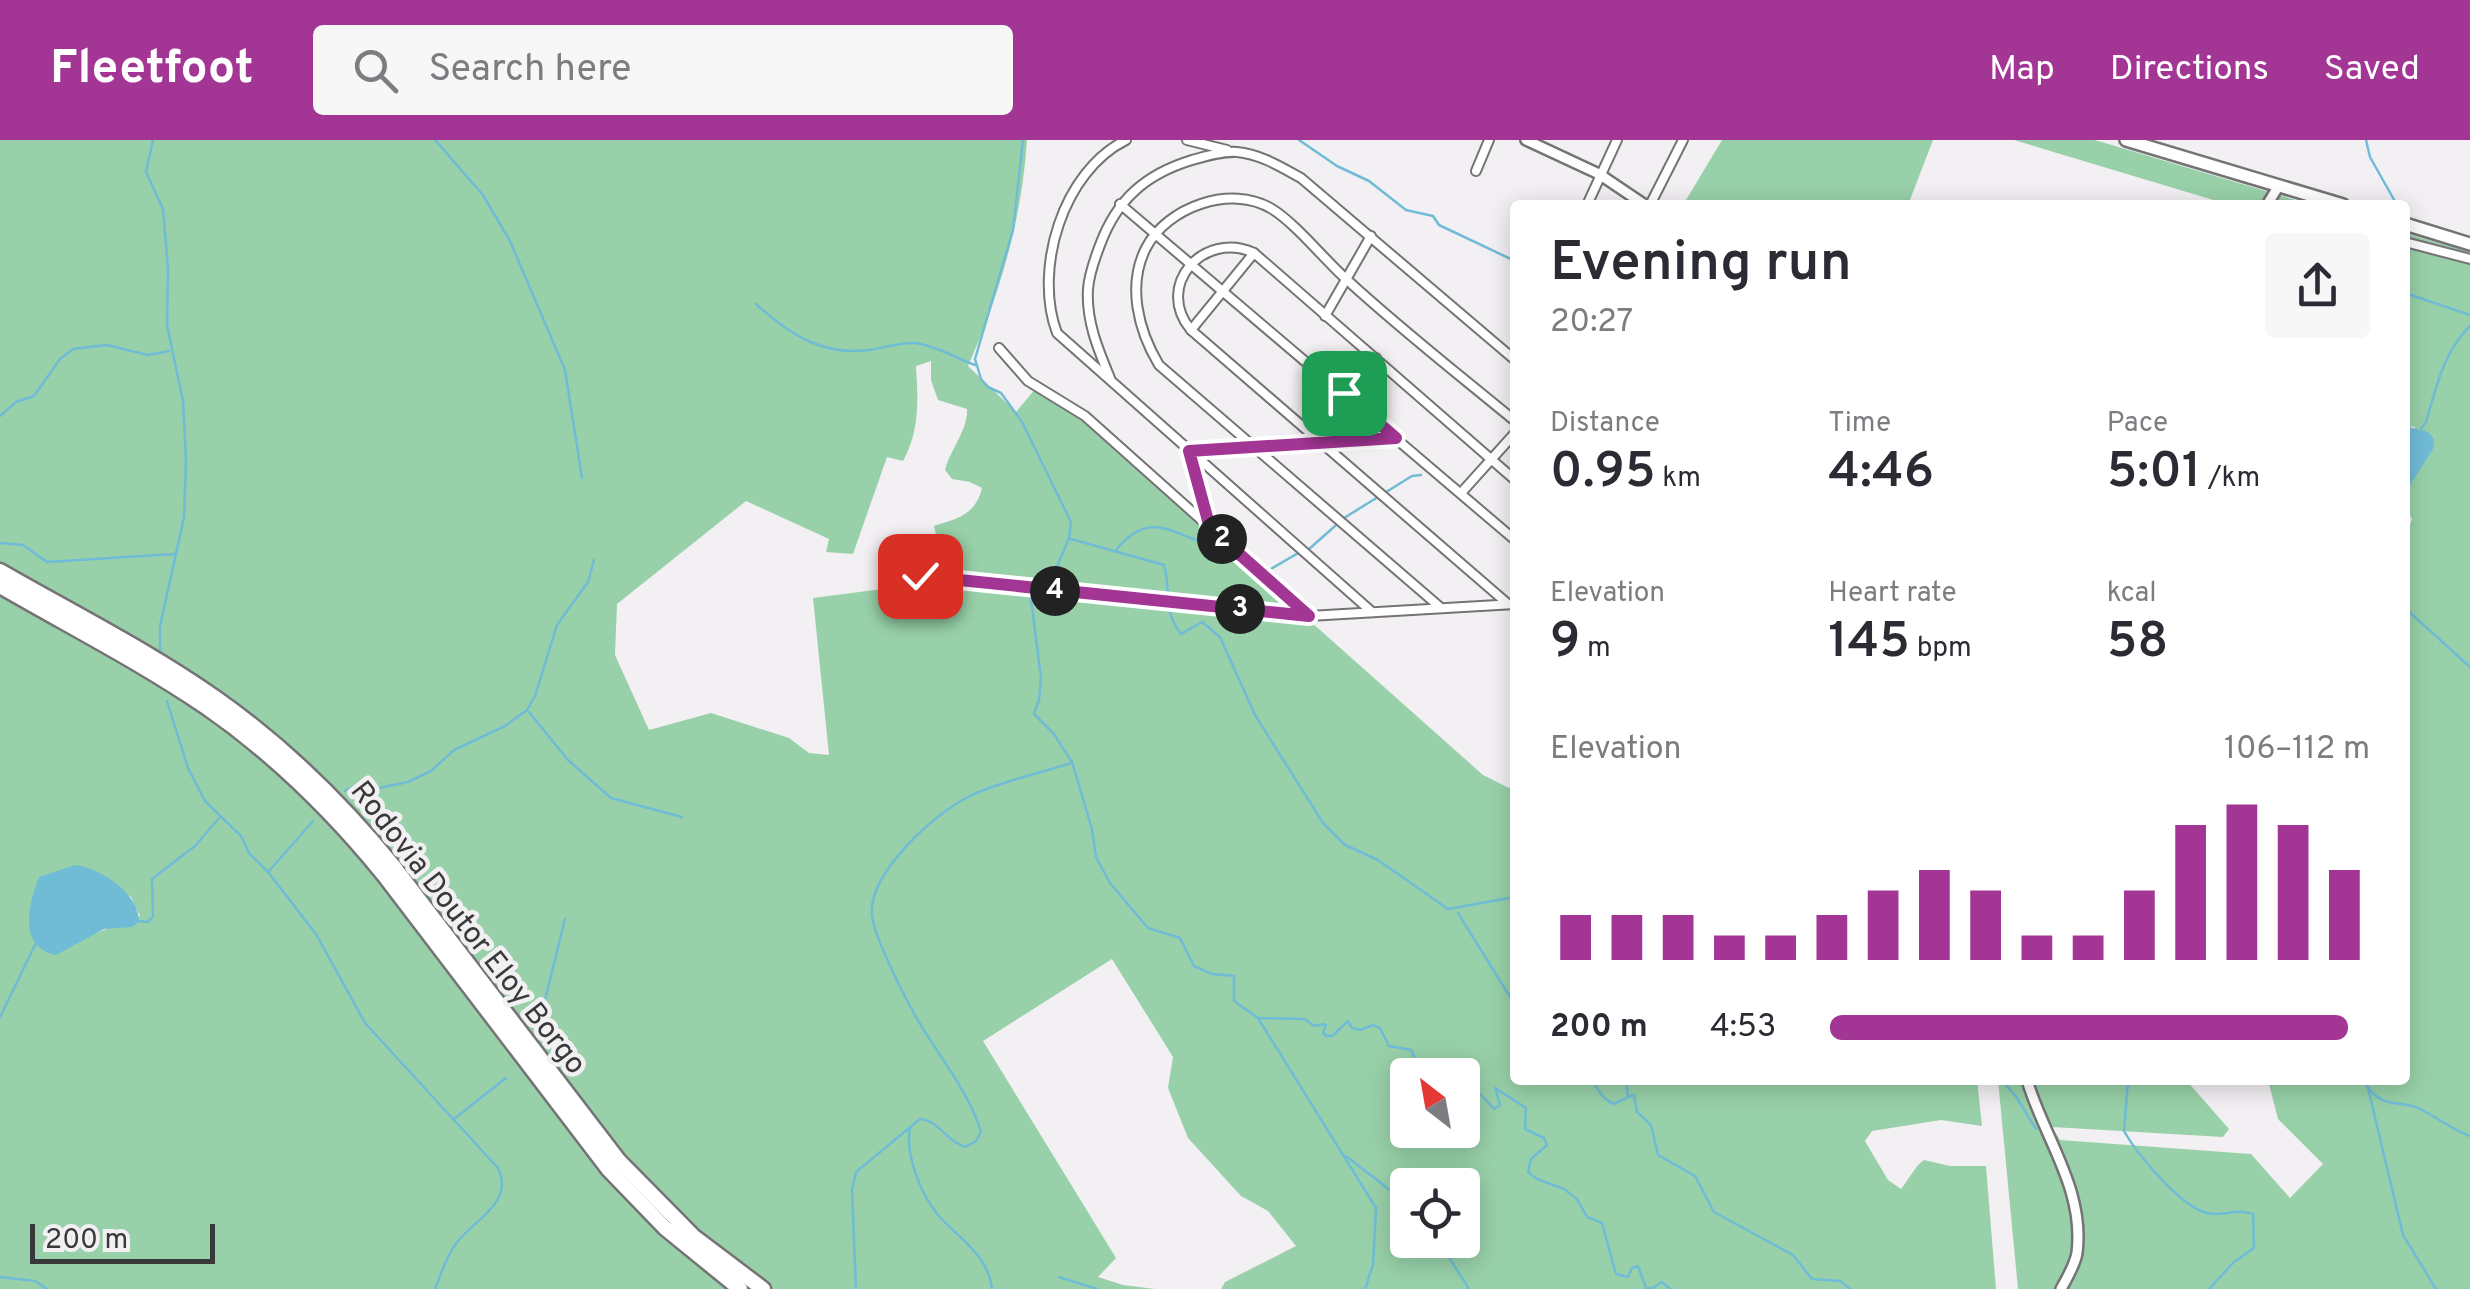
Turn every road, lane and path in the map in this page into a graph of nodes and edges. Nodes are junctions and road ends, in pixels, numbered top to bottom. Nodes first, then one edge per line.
1 (1126, 140) edge
2 (1186, 140) edge
3 (1490, 140) edge
4 (1526, 140) edge
5 (1617, 140) edge
6 (1682, 140) edge
7 (2126, 140) edge
8 (1547, 145) edge
9 (1236, 152) junction
10 (1476, 172) dead end
11 (1599, 174) junction
12 (2278, 187) junction
13 (1589, 200) edge
14 (1640, 200) edge
15 (1651, 200) edge
16 (2272, 200) edge
17 (2325, 200) edge
18 (1120, 204) junction
19 (2410, 226) edge
20 (1155, 233) junction
21 (1371, 236) junction
22 (2410, 243) edge
23 (2470, 244) edge
24 (1254, 253) junction
25 (2470, 259) edge
26 (1190, 264) junction
27 (1346, 279) junction
28 (1223, 291) junction
29 (1324, 316) junction
30 (1190, 330) junction
31 (999, 348) dead end
32 (1510, 356) edge
33 (1376, 358) junction
34 (1110, 378) junction
35 (1344, 393) junction
36 (1510, 417) edge
37 (1396, 438) junction
38 (1510, 439) edge
39 (1320, 442) junction
40 (1251, 447) junction
41 (1189, 451) junction
42 (1492, 459) junction
43 (1510, 475) edge
44 (1461, 493) junction
45 (1210, 528) junction
46 (1510, 536) edge
47 (0, 571) edge
48 (920, 576) dead end
49 (0, 586) edge
50 (1510, 603) edge
51 (1510, 604) edge
52 (1441, 608) junction
53 (1372, 612) junction
54 (1309, 616) junction
55 (2029, 1085) edge
56 (740, 1289) edge
57 (763, 1289) edge
58 (2062, 1289) edge

1 - 34 street
2 - 9 street
3 - 10 street
4 - 8 street
5 - 11 street
6 - 15 street
7 - 12 main road
8 - 11 street
9 - 18 street
9 - 21 street
11 - 13 street
11 - 14 street
12 - 16 street
12 - 17 main road
18 - 20 street
18 - 34 street
19 - 23 main road
20 - 26 street
20 - 27 street
20 - 40 street
21 - 27 street
21 - 32 street
22 - 25 street
24 - 26 street
24 - 28 street
24 - 29 street
26 - 28 street
26 - 30 street
27 - 29 street
27 - 36 street
28 - 30 street
28 - 35 street
29 - 33 street
30 - 39 street
31 - 45 street
33 - 35 street
33 - 42 street
34 - 41 street
35 - 37 street
37 - 39 street
37 - 44 street
38 - 42 street
39 - 40 street
39 - 50 street
40 - 41 street
40 - 52 street
41 - 45 street
41 - 53 street
42 - 43 street
42 - 44 street
44 - 46 street
45 - 54 street
47 - 57 highway, Rodovia Doutor Eloy Borgo
48 - 54 street
49 - 56 highway, Rodovia Doutor Eloy Borgo
51 - 52 street
52 - 53 street
53 - 54 street
55 - 58 street

